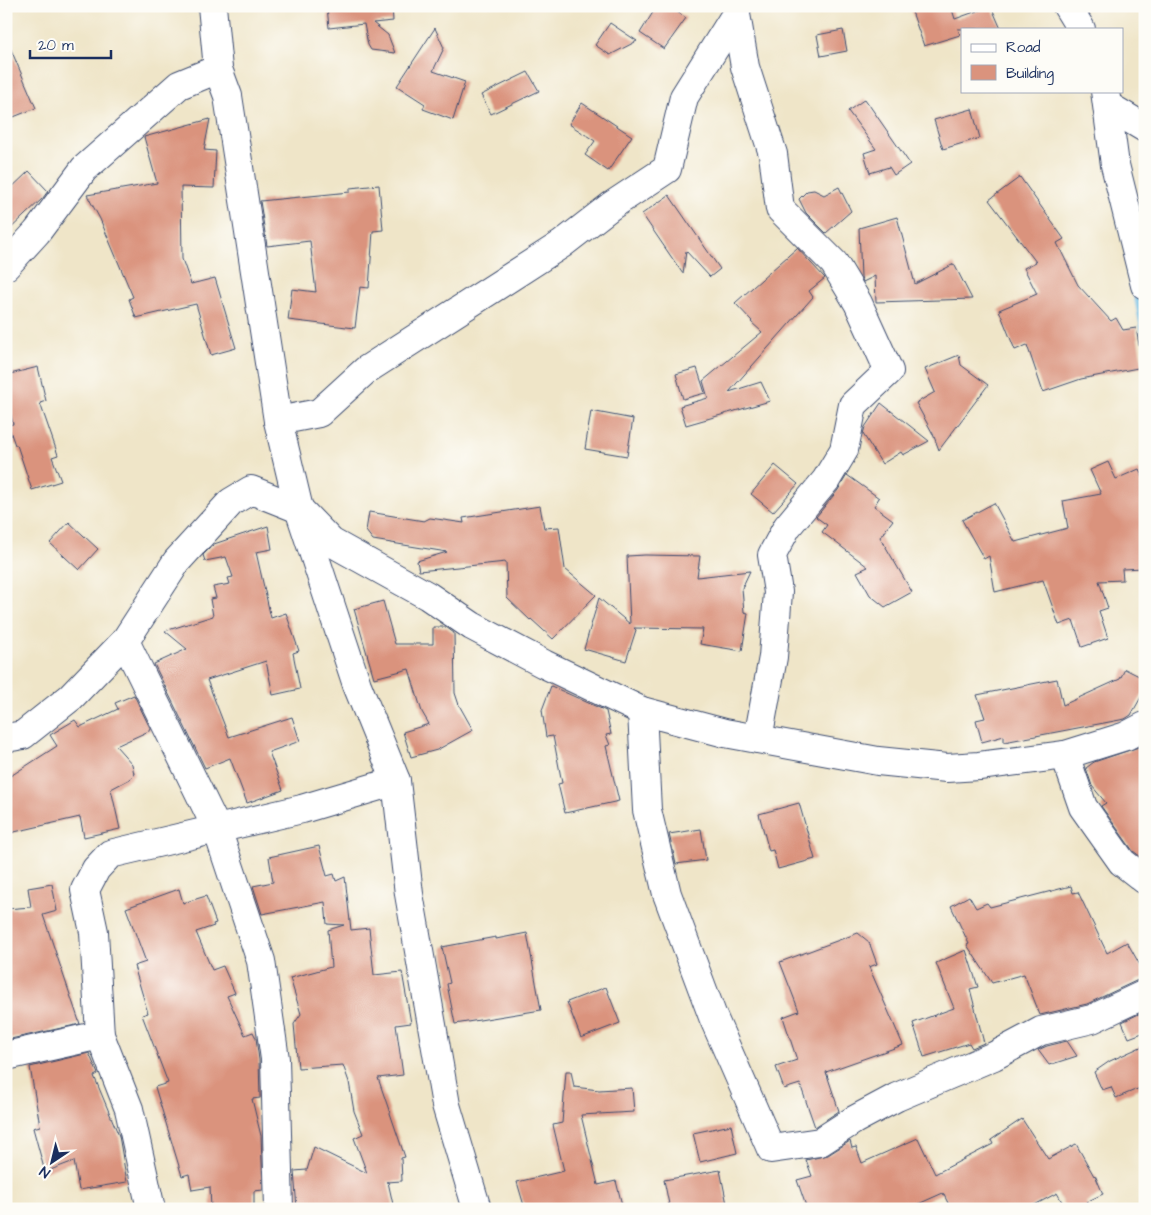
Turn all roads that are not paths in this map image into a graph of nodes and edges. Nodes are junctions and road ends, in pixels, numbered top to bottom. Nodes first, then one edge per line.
1 (1067, 6) edge
2 (218, 10) edge
3 (737, 10) edge
4 (1080, 28) edge
5 (218, 69) junction
6 (1107, 99) edge
7 (1145, 128) edge
8 (6, 266) edge
9 (1145, 285) edge
10 (278, 421) junction
11 (299, 509) junction
12 (125, 641) junction
13 (642, 711) junction
14 (1145, 726) edge
15 (6, 738) edge
16 (758, 739) junction
17 (1065, 755) junction
18 (396, 781) junction
19 (217, 829) junction
20 (1145, 880) edge
21 (1145, 994) edge
22 (100, 1035) junction
23 (6, 1056) edge
24 (151, 1209) edge
25 (279, 1209) edge
26 (477, 1209) edge

1 - 4 street
2 - 5 street
3 - 10 street
3 - 16 street
5 - 8 street
5 - 10 street
6 - 7 street
6 - 9 street
10 - 11 street
11 - 12 street
11 - 13 street
11 - 18 street
12 - 15 street
12 - 19 street
13 - 16 street
13 - 21 street
14 - 17 street
16 - 17 street
17 - 20 street
18 - 19 street
18 - 26 street
19 - 22 street
19 - 25 street
22 - 23 street
22 - 24 street

